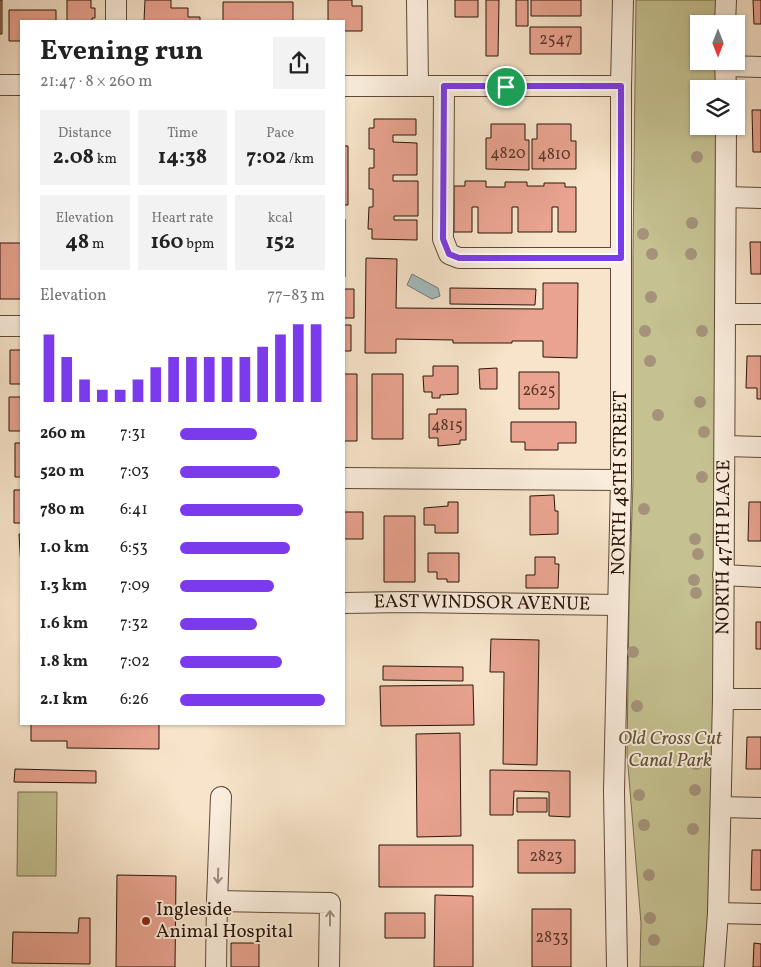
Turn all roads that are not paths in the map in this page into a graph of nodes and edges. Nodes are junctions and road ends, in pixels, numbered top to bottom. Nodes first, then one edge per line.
1 (116, 0) edge
2 (417, 0) edge
3 (623, 0) edge
4 (726, 0) edge
5 (725, 15) edge
6 (116, 20) edge
7 (745, 66) edge
8 (761, 67) edge
9 (0, 85) edge
10 (20, 85) edge
11 (345, 86) edge
12 (418, 86) junction
13 (444, 86) junction
14 (621, 86) junction
15 (726, 135) edge
16 (726, 197) junction
17 (761, 198) edge
18 (621, 258) junction
19 (725, 314) junction
20 (761, 314) edge
21 (0, 326) edge
22 (20, 326) edge
23 (725, 446) junction
24 (761, 446) edge
25 (345, 478) edge
26 (621, 480) junction
27 (723, 575) junction
28 (761, 577) edge
29 (345, 603) edge
30 (618, 605) junction
31 (723, 699) junction
32 (761, 700) edge
33 (221, 797) dead end
34 (721, 807) junction
35 (761, 808) edge
36 (217, 901) junction
37 (718, 913) junction
38 (761, 914) edge
39 (216, 967) edge
40 (329, 967) edge
41 (617, 967) edge
42 (714, 967) edge

1 - 6 street
2 - 12 street
3 - 14 street, NORTH 48TH STREET
4 - 5 street
7 - 8 street
9 - 10 street
11 - 12 street
12 - 13 street
13 - 14 street
13 - 18 street
14 - 18 street, NORTH 48TH STREET
15 - 16 street, NORTH 47TH PLACE
16 - 17 street
16 - 19 street, NORTH 47TH PLACE
18 - 26 street, NORTH 48TH STREET
19 - 20 street
19 - 23 street, NORTH 47TH PLACE
21 - 22 street
23 - 24 street
23 - 27 street, NORTH 47TH PLACE
25 - 26 street
26 - 30 street, NORTH 48TH STREET
27 - 28 street
27 - 31 street, NORTH 47TH PLACE
29 - 30 street, EAST WINDSOR AVENUE
30 - 41 street, NORTH 48TH STREET
31 - 32 street
31 - 34 street, NORTH 47TH PLACE
33 -> 36 street
34 - 35 street
34 - 37 street, NORTH 47TH PLACE
36 - 39 street
40 -> 36 street
37 - 38 street
37 - 42 street, NORTH 47TH PLACE

